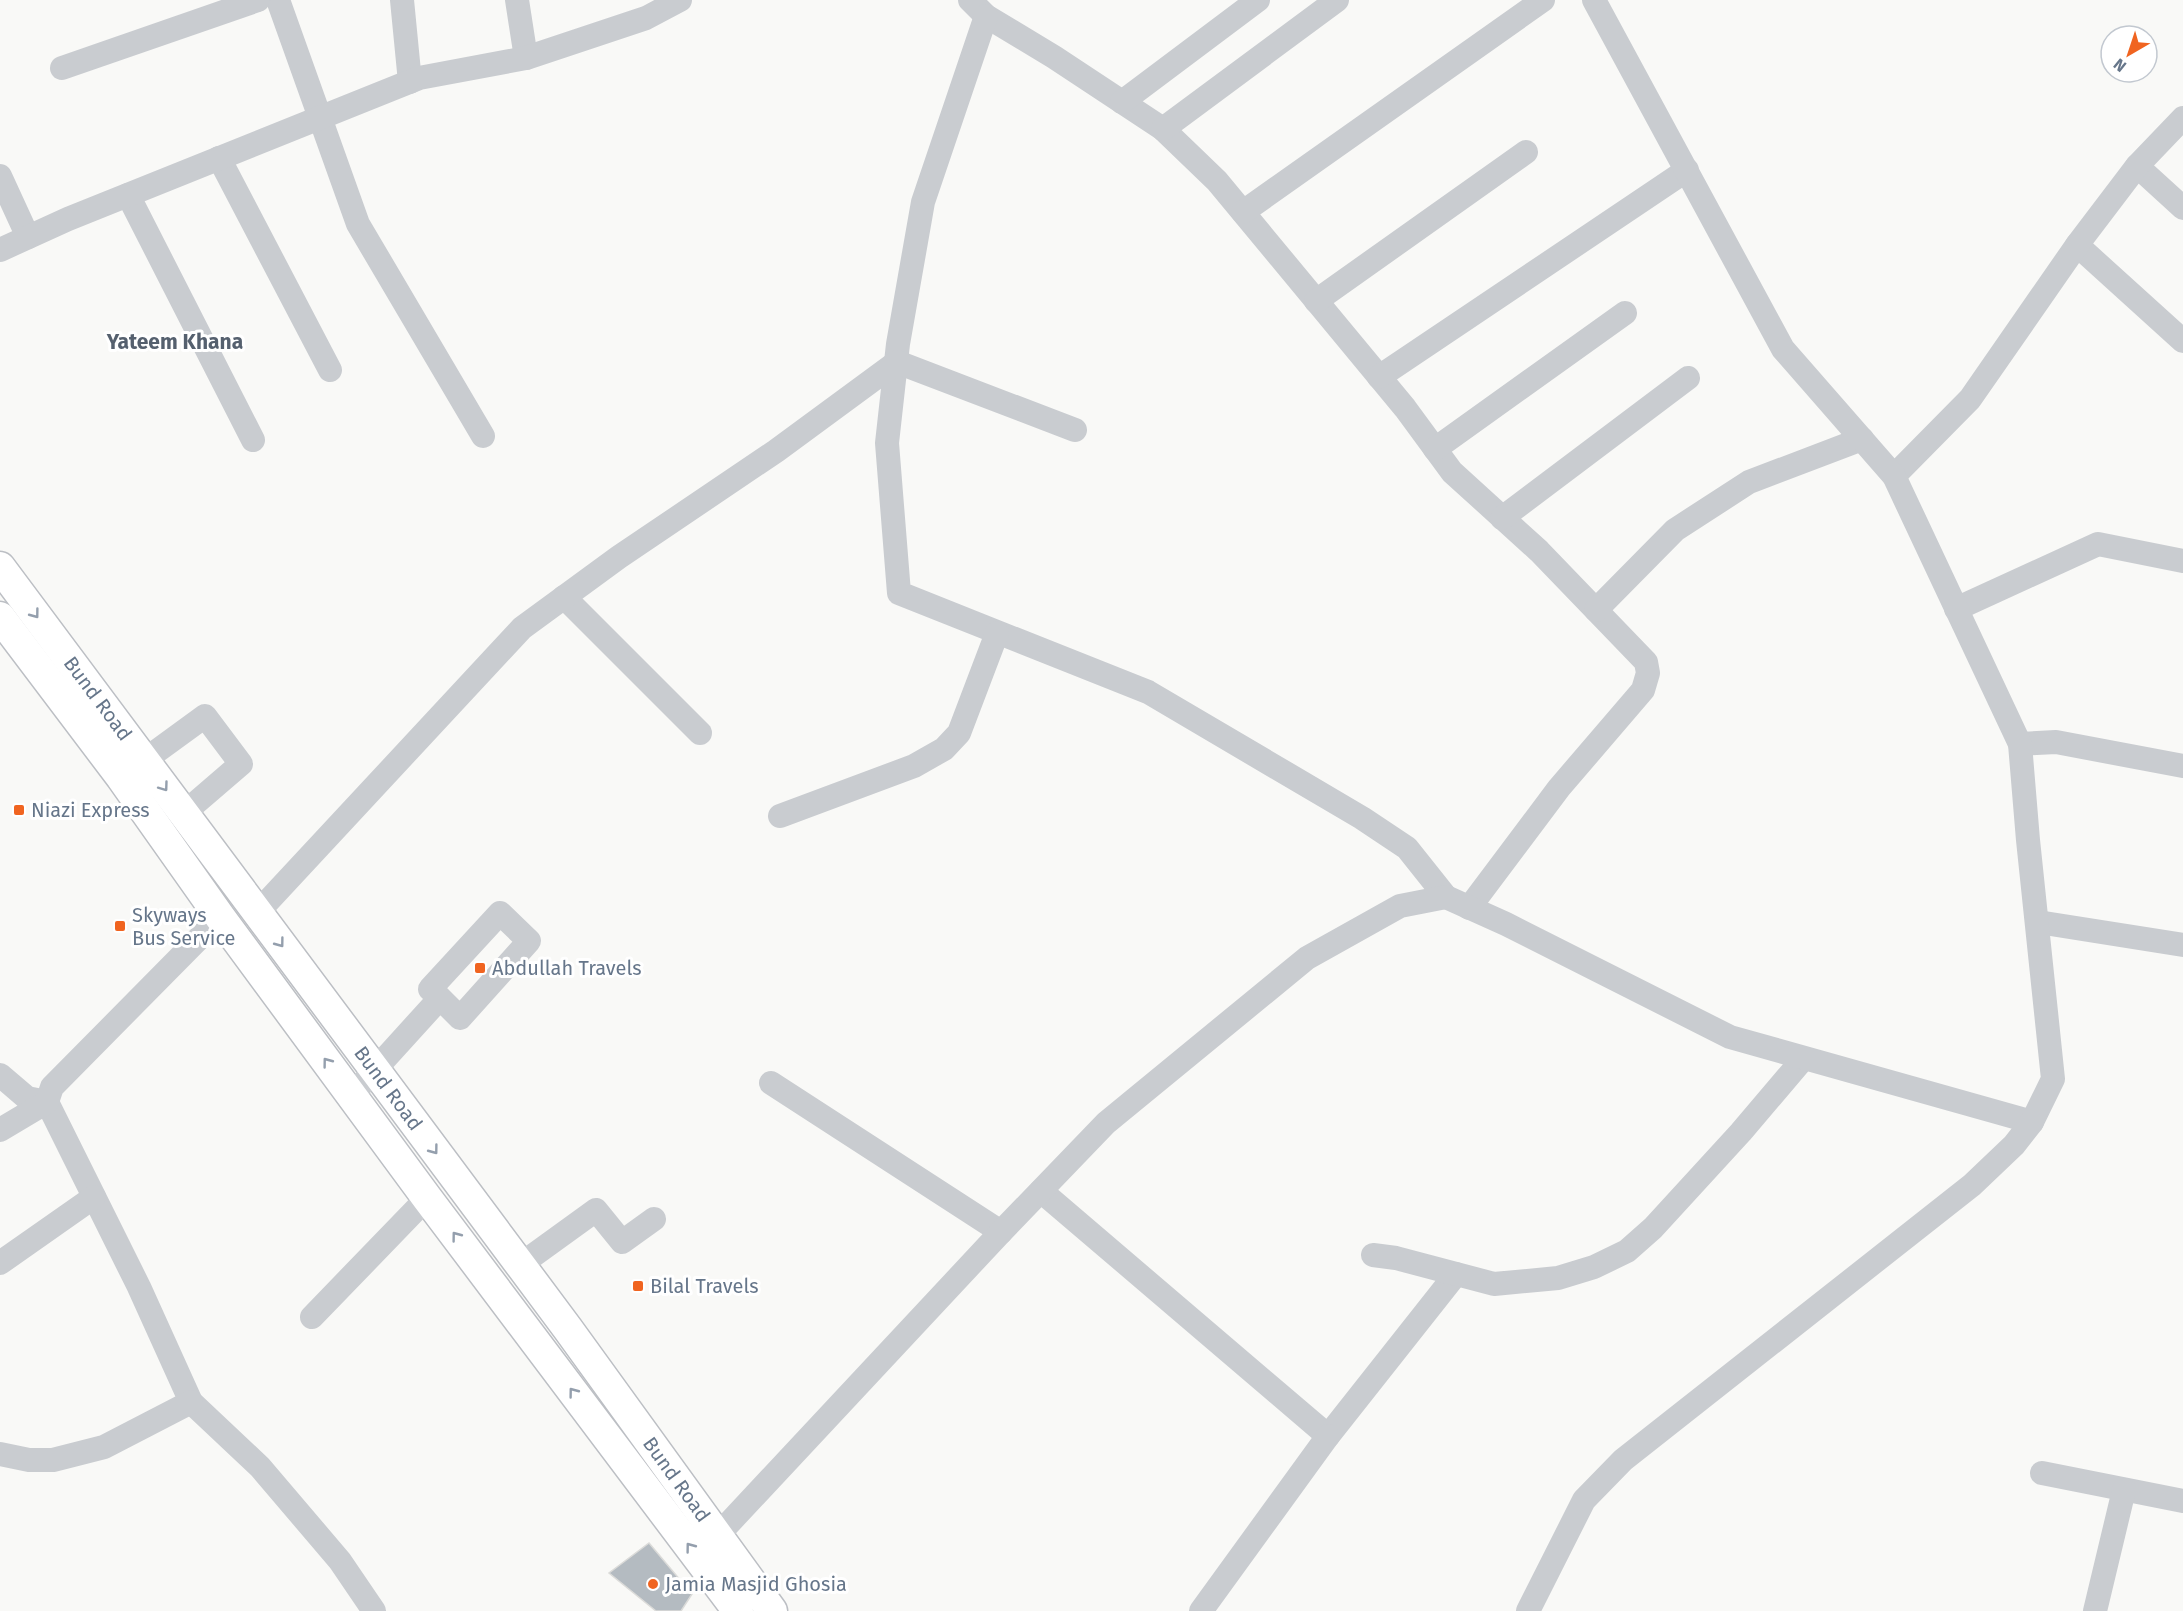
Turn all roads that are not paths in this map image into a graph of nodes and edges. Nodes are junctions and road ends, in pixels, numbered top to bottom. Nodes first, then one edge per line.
1 (258, 0) edge
2 (278, 0) edge
3 (402, 0) edge
4 (517, 0) edge
5 (680, 0) edge
6 (1258, 0) edge
7 (1337, 0) edge
8 (1544, 0) edge
9 (1594, 0) edge
10 (978, 8) edge
11 (645, 9) edge
12 (526, 58) junction
13 (62, 68) dead end
14 (410, 82) junction
15 (1122, 102) junction
16 (320, 116) junction
17 (2183, 118) edge
18 (1163, 129) junction
19 (1526, 152) dead end
20 (219, 158) junction
21 (2137, 166) junction
22 (1687, 170) junction
23 (0, 176) edge
24 (128, 195) junction
25 (2183, 208) edge
26 (1243, 212) junction
27 (28, 237) junction
28 (2077, 245) junction
29 (0, 250) edge
30 (1316, 301) junction
31 (1625, 313) dead end
32 (2183, 341) edge
33 (897, 362) junction
34 (330, 370) dead end
35 (1379, 376) junction
36 (1688, 378) dead end
37 (1075, 430) dead end
38 (483, 436) dead end
39 (1862, 439) junction
40 (253, 440) dead end
41 (1435, 449) junction
42 (1894, 476) junction
43 (1502, 518) junction
44 (2183, 561) edge
45 (0, 567) edge
46 (564, 597) junction
47 (1956, 609) junction
48 (1596, 610) junction
49 (0, 617) edge
50 (997, 633) junction
51 (700, 733) dead end
52 (2020, 744) junction
53 (2183, 766) edge
54 (133, 768) junction
55 (184, 813) junction
56 (780, 816) dead end
57 (1446, 897) junction
58 (1469, 908) junction
59 (257, 913) junction
60 (220, 917) junction
61 (2038, 922) junction
62 (2183, 945) edge
63 (440, 998) dead end
64 (1803, 1059) junction
65 (375, 1070) junction
66 (0, 1075) edge
67 (771, 1083) dead end
68 (352, 1095) junction
69 (46, 1102) junction
70 (2032, 1122) junction
71 (0, 1130) edge
72 (1041, 1191) junction
73 (94, 1197) junction
74 (427, 1198) junction
75 (654, 1219) dead end
76 (1000, 1232) junction
77 (1373, 1255) dead end
78 (0, 1263) edge
79 (520, 1265) junction
80 (1456, 1274) junction
81 (312, 1317) dead end
82 (191, 1402) junction
83 (1328, 1437) junction
84 (0, 1454) edge
85 (2042, 1473) dead end
86 (2124, 1490) junction
87 (2183, 1501) edge
88 (717, 1536) junction
89 (374, 1611) edge
90 (738, 1611) edge
91 (772, 1611) edge
92 (1201, 1611) edge
93 (1528, 1611) edge
94 (2095, 1611) edge

1 - 13 street
2 - 16 street
3 - 14 street
4 - 12 street
5 - 11 street
6 - 15 street
7 - 18 street
8 - 26 street
9 - 22 street
10 - 15 street
10 - 33 street
11 - 12 street
12 - 14 street
14 - 16 street
15 - 18 street
16 - 20 street
16 - 38 street
17 - 21 street
18 - 26 street
19 - 30 street
20 - 24 street
20 - 34 street
21 - 25 street
21 - 28 street
22 - 35 street
22 - 39 street
23 - 27 street
24 - 27 street
24 - 40 street
26 - 30 street
27 - 29 street
28 - 32 street
28 - 42 street
30 - 35 street
31 - 41 street
33 - 37 street
33 - 46 street
33 - 50 street
35 - 41 street
36 - 43 street
39 - 42 street
39 - 48 street
41 - 43 street
42 - 47 street
43 - 48 street
44 - 47 street
45 -> 54 main road, Bund Road
46 - 51 street
46 - 59 street
47 - 52 street
48 - 58 street
49 - 54 main road, Bund Road
50 - 56 street
50 - 57 street
52 - 53 street
52 - 61 street
54 -> 55 main road, Bund Road
54 - 55 street
54 - 60 main road, Bund Road
55 - 59 main road, Bund Road
57 - 58 street
57 - 72 street
58 - 64 street
59 -> 65 main road, Bund Road
68 -> 60 main road, Bund Road
60 - 69 street
61 - 62 street
61 - 70 street
63 - 65 street
64 - 70 street
64 - 80 street
65 - 68 street
65 -> 79 main road, Bund Road
66 - 69 street
67 - 76 street
68 - 74 main road, Bund Road
69 - 71 street
69 - 73 street
70 - 93 street
72 - 76 street
72 - 83 street
73 - 78 street
73 - 82 street
74 - 81 street
90 -> 74 main road, Bund Road
75 - 79 street
76 - 88 street
77 - 80 street
79 - 88 main road, Bund Road
80 - 83 street
82 - 84 street
82 - 89 street
83 - 92 street
85 - 86 street
86 - 87 street
86 - 94 street
88 - 91 main road, Bund Road

